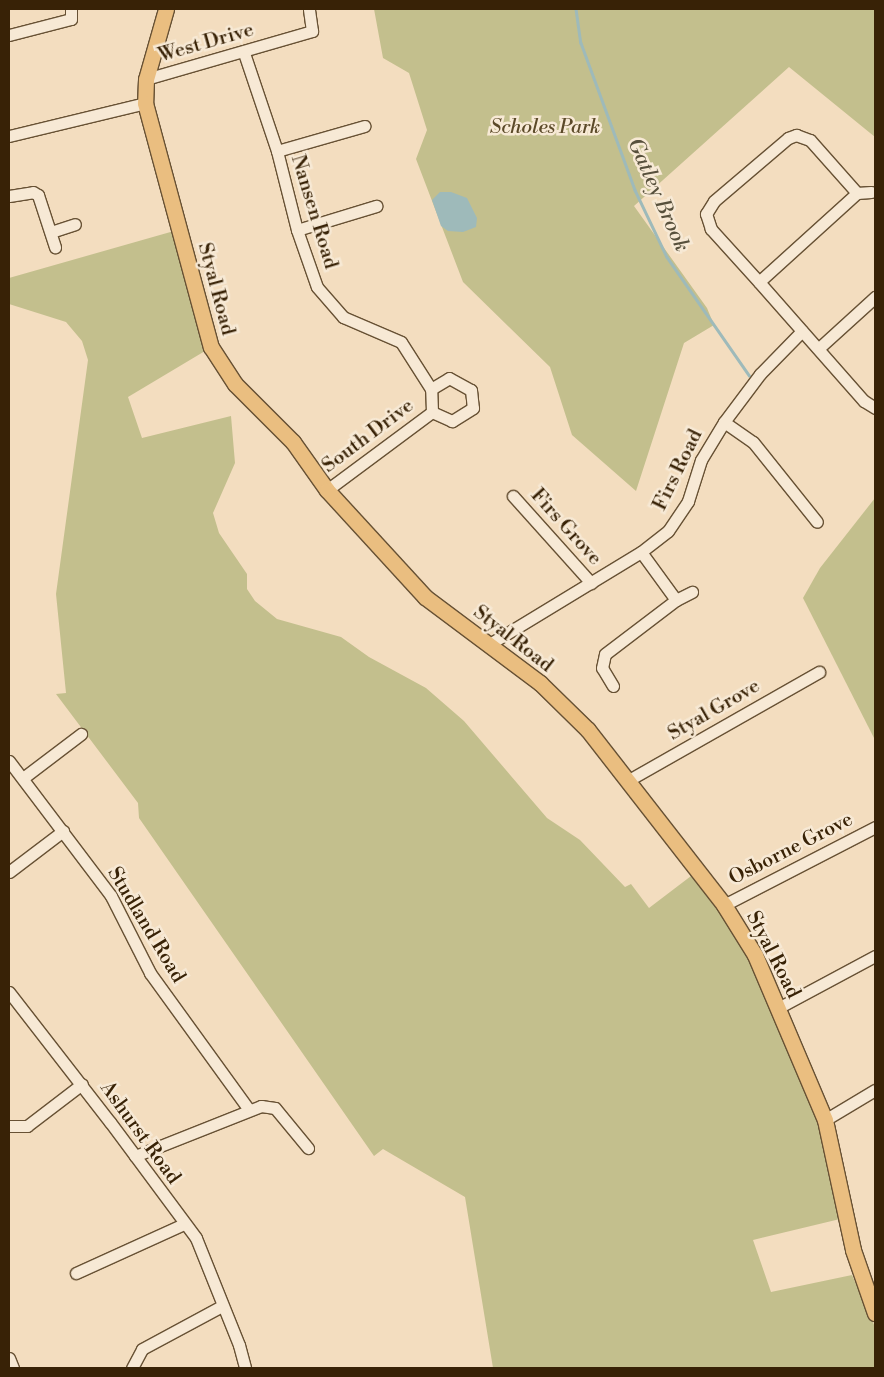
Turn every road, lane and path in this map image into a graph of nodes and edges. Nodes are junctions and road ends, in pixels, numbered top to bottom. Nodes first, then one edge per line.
1 (166, 9) edge
2 (309, 9) edge
3 (71, 14) edge
4 (9, 35) edge
5 (244, 53) junction
6 (146, 79) junction
7 (145, 103) junction
8 (364, 126) dead end
9 (9, 136) edge
10 (276, 151) junction
11 (871, 192) dead end
12 (857, 193) junction
13 (9, 196) edge
14 (376, 206) dead end
15 (75, 224) dead end
16 (297, 230) junction
17 (51, 232) junction
18 (54, 247) dead end
19 (759, 282) junction
20 (875, 297) edge
21 (802, 331) junction
22 (819, 348) junction
23 (431, 389) junction
24 (875, 408) edge
25 (432, 412) junction
26 (724, 422) junction
27 (327, 490) junction
28 (513, 496) dead end
29 (817, 522) dead end
30 (641, 552) junction
31 (591, 583) junction
32 (692, 592) dead end
33 (676, 600) junction
34 (488, 645) junction
35 (819, 672) dead end
36 (613, 686) dead end
37 (81, 734) dead end
38 (9, 761) edge
39 (23, 778) junction
40 (627, 782) junction
41 (875, 827) edge
42 (63, 831) junction
43 (9, 872) edge
44 (724, 905) junction
45 (875, 956) edge
46 (9, 992) edge
47 (778, 1008) junction
48 (82, 1084) junction
49 (875, 1090) edge
50 (249, 1110) junction
51 (825, 1120) junction
52 (9, 1126) edge
53 (308, 1148) dead end
54 (135, 1156) junction
55 (184, 1224) junction
56 (76, 1273) dead end
57 (222, 1306) junction
58 (875, 1312) edge
59 (9, 1358) edge
60 (12, 1368) edge
61 (132, 1368) edge
62 (245, 1368) edge

1 - 6 main road, Styal Road
2 - 5 street, West Drive
3 - 4 street
5 - 6 street, West Drive
5 - 10 street, Nansen Road
6 - 7 main road, Styal Road
7 - 9 street
7 - 27 main road, Styal Road
8 - 10 street
10 - 16 street, Nansen Road
11 - 12 street
12 - 19 street
12 - 19 street
13 - 17 street
14 - 16 street
15 - 17 street
16 - 23 street, Nansen Road
17 - 18 street
19 - 21 street
20 - 22 street
21 - 22 street
21 - 26 street, Firs Road
22 - 24 street
23 - 25 street, South Drive
23 - 25 street, South Drive
25 - 27 street, South Drive
26 - 29 street
26 - 30 street, Firs Road
27 - 34 main road, Styal Road
28 - 31 street, Firs Grove
30 - 31 street, Firs Road
30 - 33 street
31 - 34 street, Firs Road
32 - 33 street
33 - 36 street
34 - 40 main road, Styal Road
35 - 40 street, Styal Grove
37 - 39 street
38 - 39 street, Studland Road
39 - 42 street, Studland Road
40 - 44 main road, Styal Road
41 - 44 street, Osborne Grove
42 - 43 street
42 - 50 street, Studland Road
44 - 47 main road, Styal Road
45 - 47 street
46 - 48 street, Ashurst Road
47 - 51 main road, Styal Road
48 - 52 street
48 - 54 street, Ashurst Road
49 - 51 street
50 - 53 street
50 - 54 street
51 - 58 main road, Styal Road
54 - 55 street, Ashurst Road
55 - 56 street
55 - 57 street, Ashurst Road
57 - 61 street
57 - 62 street, Ashurst Road
59 - 60 street

